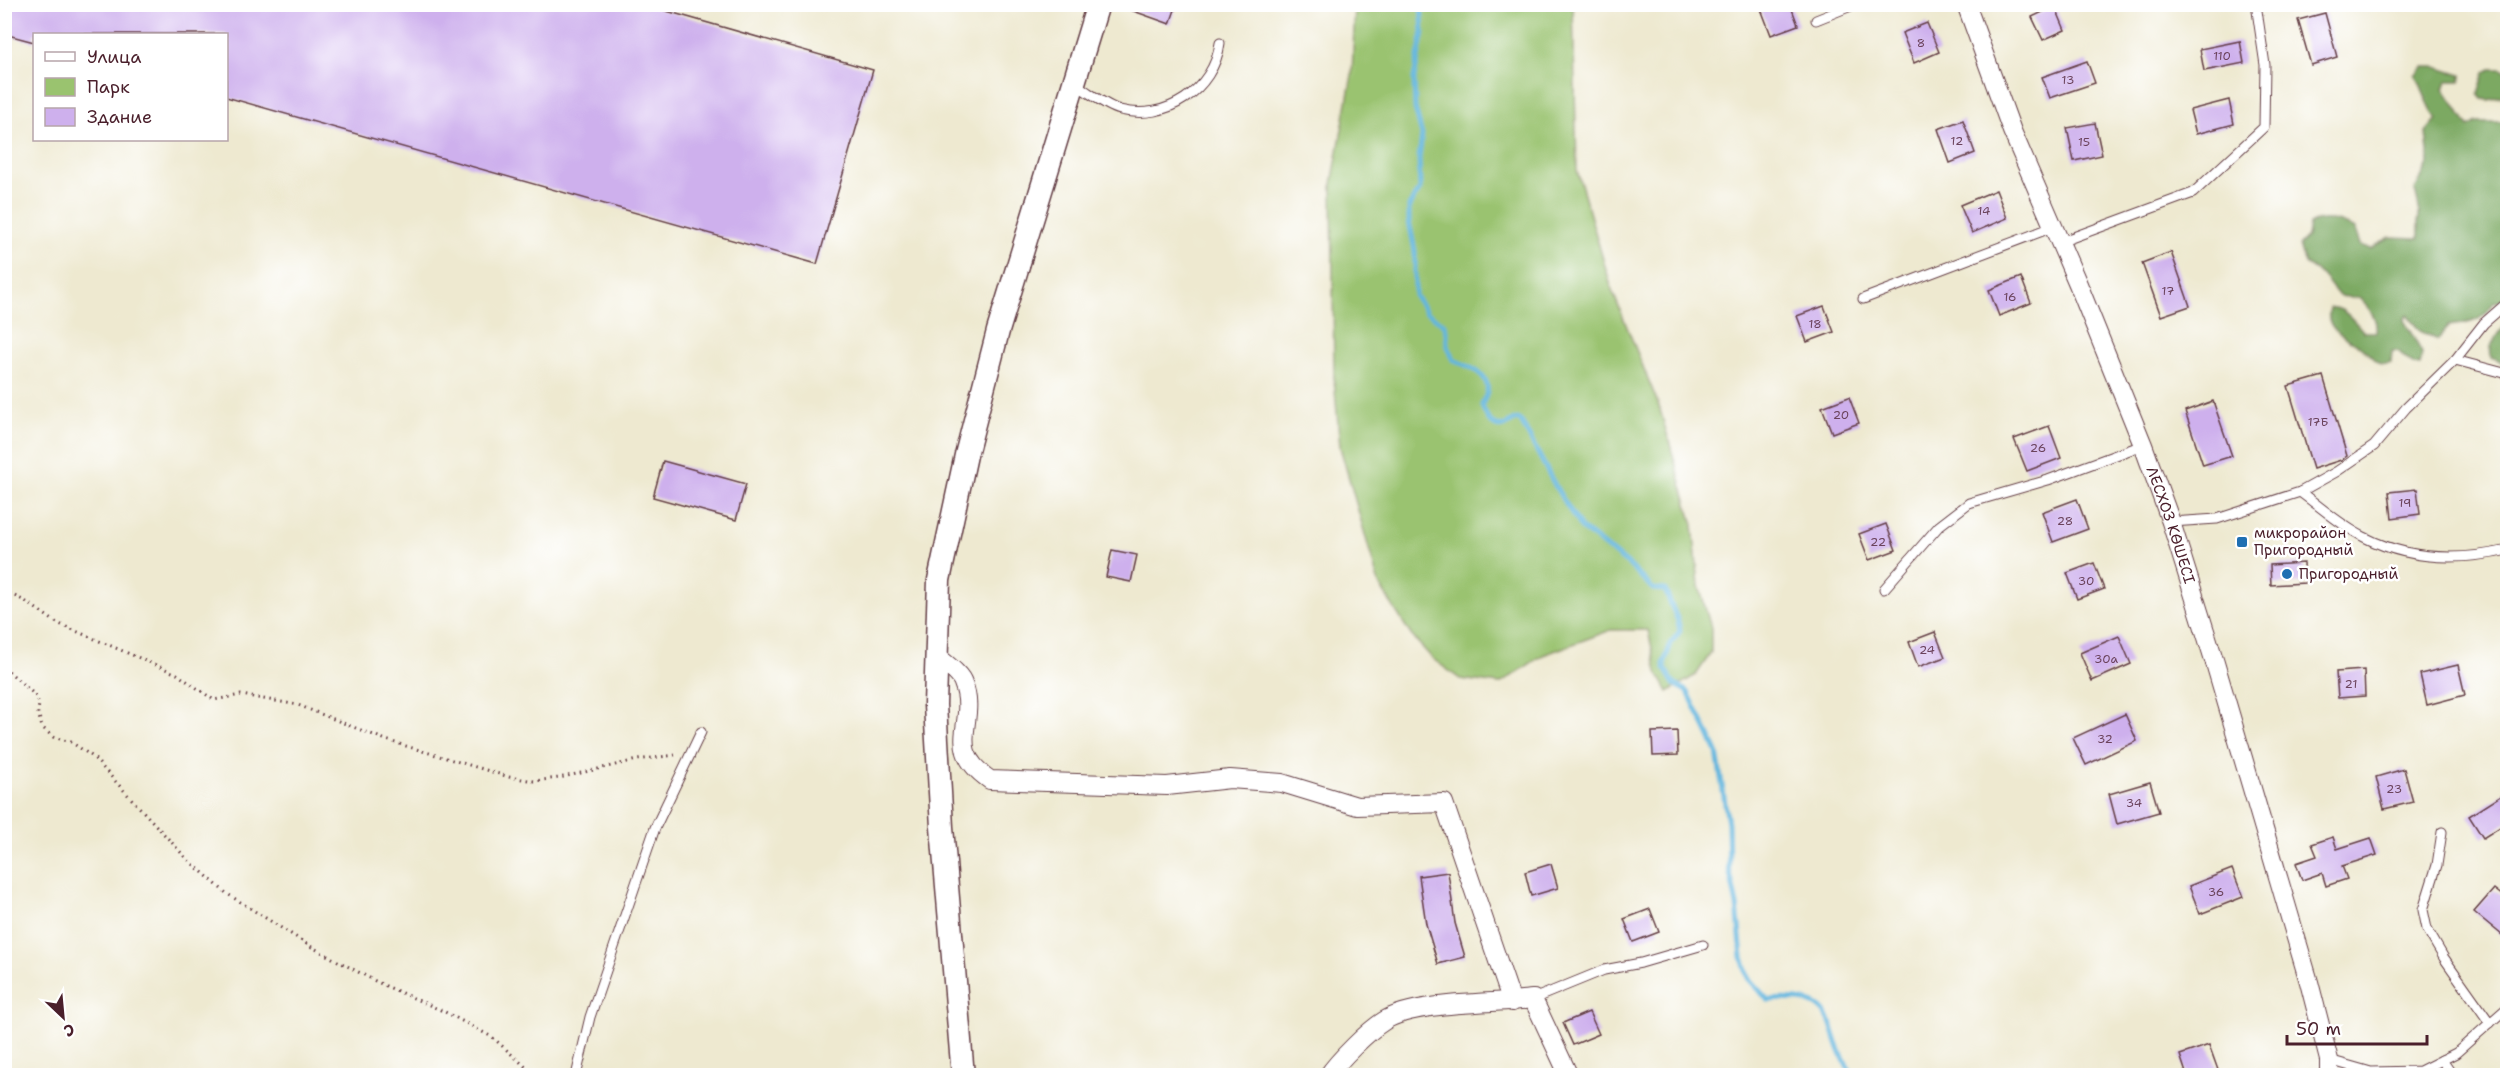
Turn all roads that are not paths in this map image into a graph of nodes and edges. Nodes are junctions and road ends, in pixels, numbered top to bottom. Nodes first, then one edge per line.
1 (1098, 4) edge
2 (1856, 4) edge
3 (1966, 4) edge
4 (2256, 4) edge
5 (1816, 20) dead end
6 (1220, 43) dead end
7 (1073, 83) junction
8 (2056, 234) junction
9 (1863, 299) dead end
10 (2508, 302) edge
11 (2455, 360) junction
12 (2508, 374) edge
13 (2143, 446) junction
14 (2300, 492) junction
15 (2171, 522) junction
16 (2508, 550) edge
17 (1884, 590) dead end
18 (937, 656) junction
19 (701, 732) dead end
20 (2442, 832) dead end
21 (1703, 945) dead end
22 (1533, 999) junction
23 (1512, 1002) junction
24 (2508, 1007) edge
25 (2490, 1023) junction
26 (2442, 1060) junction
27 (2329, 1068) edge
28 (576, 1076) edge
29 (963, 1076) edge
30 (1328, 1076) edge
31 (1569, 1076) edge
32 (2453, 1076) edge

1 - 7 street
2 - 5 lane
3 - 8 street, ЛЕСХОЗ КӨШЕСІ
4 - 8 lane
6 - 7 lane
7 - 18 street
8 - 9 lane
8 - 13 street, ЛЕСХОЗ КӨШЕСІ
10 - 11 lane
11 - 12 lane
11 - 14 lane
13 - 15 street, ЛЕСХОЗ КӨШЕСІ
13 - 17 lane
14 - 15 lane
14 - 16 lane
15 - 27 street, ЛЕСХОЗ КӨШЕСІ
18 - 23 street
18 - 29 street
19 - 28 lane
20 - 25 lane
21 - 22 lane
22 - 23 street
22 - 31 street
23 - 30 street
24 - 25 lane
25 - 26 lane
26 - 27 lane
26 - 32 lane

